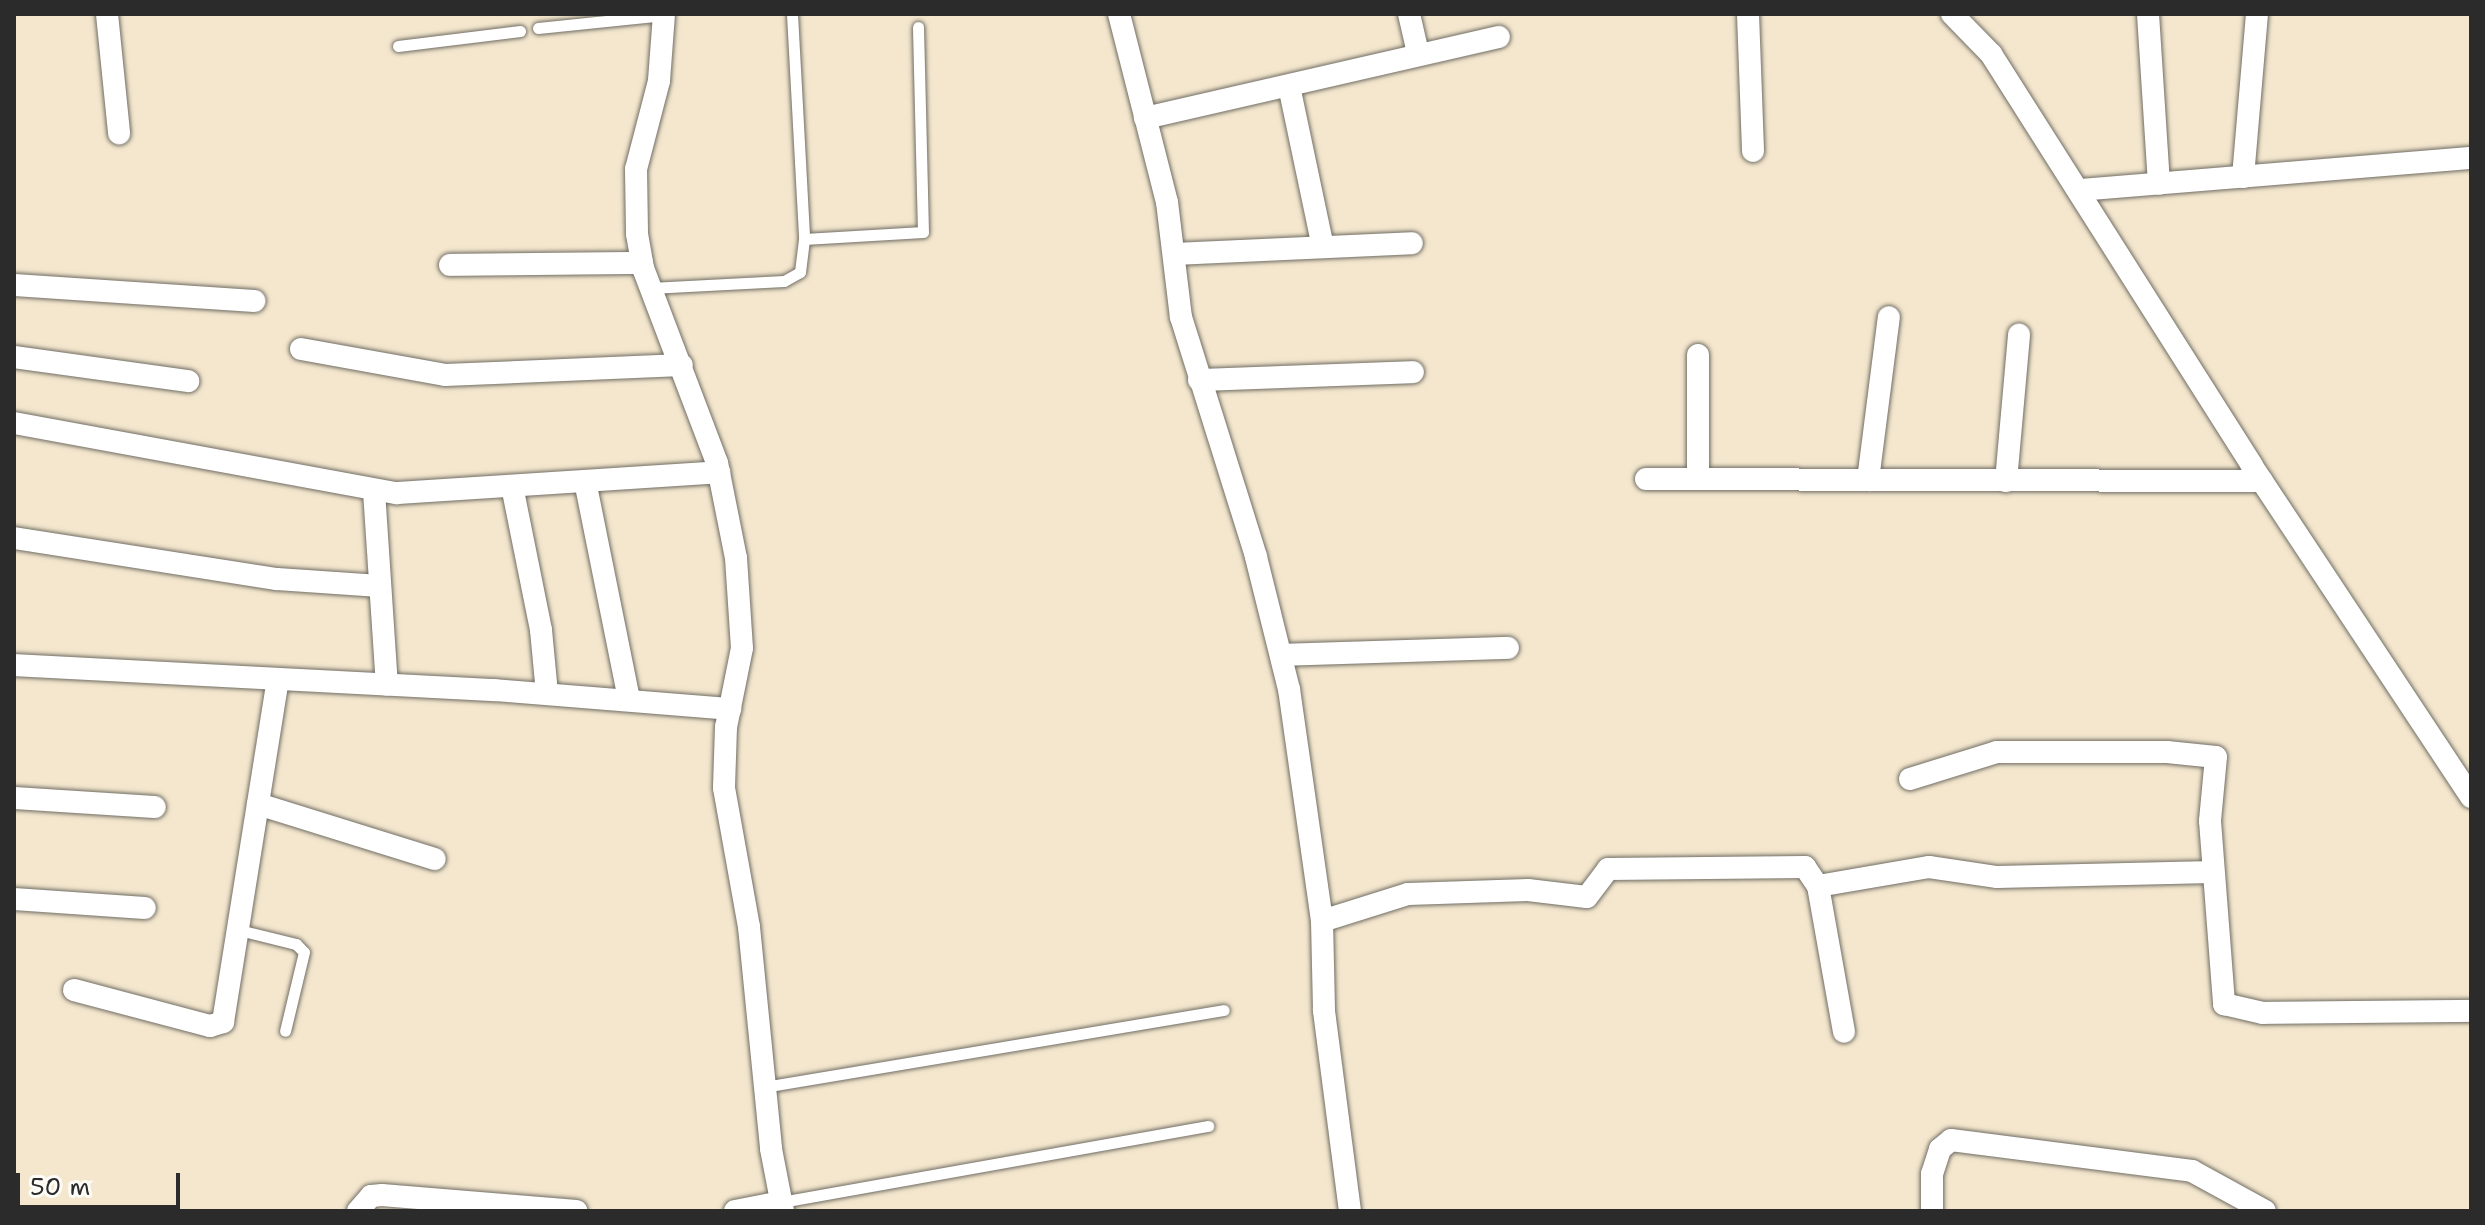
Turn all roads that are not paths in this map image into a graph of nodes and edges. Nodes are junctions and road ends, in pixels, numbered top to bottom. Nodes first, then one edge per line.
1 (107, 14) edge
2 (792, 14) edge
3 (1119, 14) edge
4 (1409, 14) edge
5 (1748, 14) edge
6 (1952, 14) edge
7 (2148, 14) edge
8 (2257, 14) edge
9 (664, 15) edge
10 (918, 27) dead end
11 (538, 28) dead end
12 (520, 31) dead end
13 (1499, 37) dead end
14 (398, 46) dead end
15 (1418, 53) junction
16 (1289, 86) junction
17 (1145, 118) junction
18 (119, 133) dead end
19 (1753, 151) dead end
20 (2471, 158) edge
21 (2243, 177) junction
22 (2159, 184) junction
23 (2080, 190) junction
24 (804, 239) junction
25 (1322, 243) junction
26 (1412, 243) dead end
27 (1174, 254) junction
28 (642, 263) junction
29 (450, 265) dead end
30 (14, 285) edge
31 (650, 288) junction
32 (254, 301) dead end
33 (1889, 317) dead end
34 (2019, 335) dead end
35 (301, 349) dead end
36 (1698, 355) dead end
37 (14, 357) edge
38 (682, 365) junction
39 (1413, 372) dead end
40 (1199, 380) junction
41 (188, 381) dead end
42 (14, 423) edge
43 (719, 472) junction
44 (1646, 479) dead end
45 (1698, 479) junction
46 (1868, 480) junction
47 (585, 481) junction
48 (2006, 481) junction
49 (2262, 481) junction
50 (512, 486) junction
51 (374, 491) junction
52 (14, 538) edge
53 (380, 586) junction
54 (1508, 648) dead end
55 (1281, 655) junction
56 (14, 665) edge
57 (278, 679) junction
58 (387, 685) junction
59 (547, 693) junction
60 (629, 699) junction
61 (730, 709) junction
62 (1910, 779) dead end
63 (2471, 797) edge
64 (14, 798) edge
65 (258, 804) junction
66 (155, 807) dead end
67 (435, 859) dead end
68 (2213, 872) junction
69 (1818, 886) junction
70 (14, 899) edge
71 (145, 908) dead end
72 (1322, 921) junction
73 (239, 930) junction
74 (74, 990) dead end
75 (1224, 1010) dead end
76 (2471, 1011) edge
77 (285, 1031) dead end
78 (1844, 1032) dead end
79 (764, 1087) junction
80 (1208, 1126) dead end
81 (782, 1207) edge
82 (358, 1211) edge
83 (576, 1211) edge
84 (735, 1211) edge
85 (1350, 1211) edge
86 (1932, 1211) edge
87 (2265, 1211) edge

1 - 18 street
2 - 24 lane
3 - 17 street
4 - 15 street
5 - 19 street
6 - 23 street
7 - 22 street
8 - 21 street
9 - 11 lane
9 - 28 street
10 - 24 lane
12 - 14 lane
13 - 15 street
15 - 16 street
16 - 17 street
16 - 25 street
17 - 27 street
20 - 21 street
21 - 22 street
22 - 23 street
23 - 49 street
24 - 31 lane
25 - 26 street
25 - 27 street
27 - 40 street
28 - 29 street
28 - 31 street
30 - 32 street
31 - 38 street
33 - 46 street
34 - 48 street
35 - 38 street
36 - 45 street
37 - 41 street
38 - 43 street
39 - 40 street
40 - 55 street
42 - 51 street
43 - 47 street
43 - 61 street
44 - 45 street
45 - 46 street
46 - 48 street
47 - 50 street
47 - 60 street
48 - 49 street
49 - 63 street
50 - 51 street
50 - 59 street
51 - 53 street
52 - 53 street
53 - 58 street
54 - 55 street
55 - 72 street
56 - 57 street
57 - 58 street
57 - 65 street
58 - 59 street
59 - 60 street
60 - 61 street
61 - 79 street
62 - 68 street
64 - 66 street
65 - 67 street
65 - 73 street
68 - 69 street
68 - 76 street
69 - 72 street
69 - 78 street
70 - 71 street
72 - 85 street
73 - 74 street
73 - 77 lane
75 - 79 lane
79 - 81 street
80 - 81 lane
81 - 84 street
82 - 83 street
86 - 87 street

